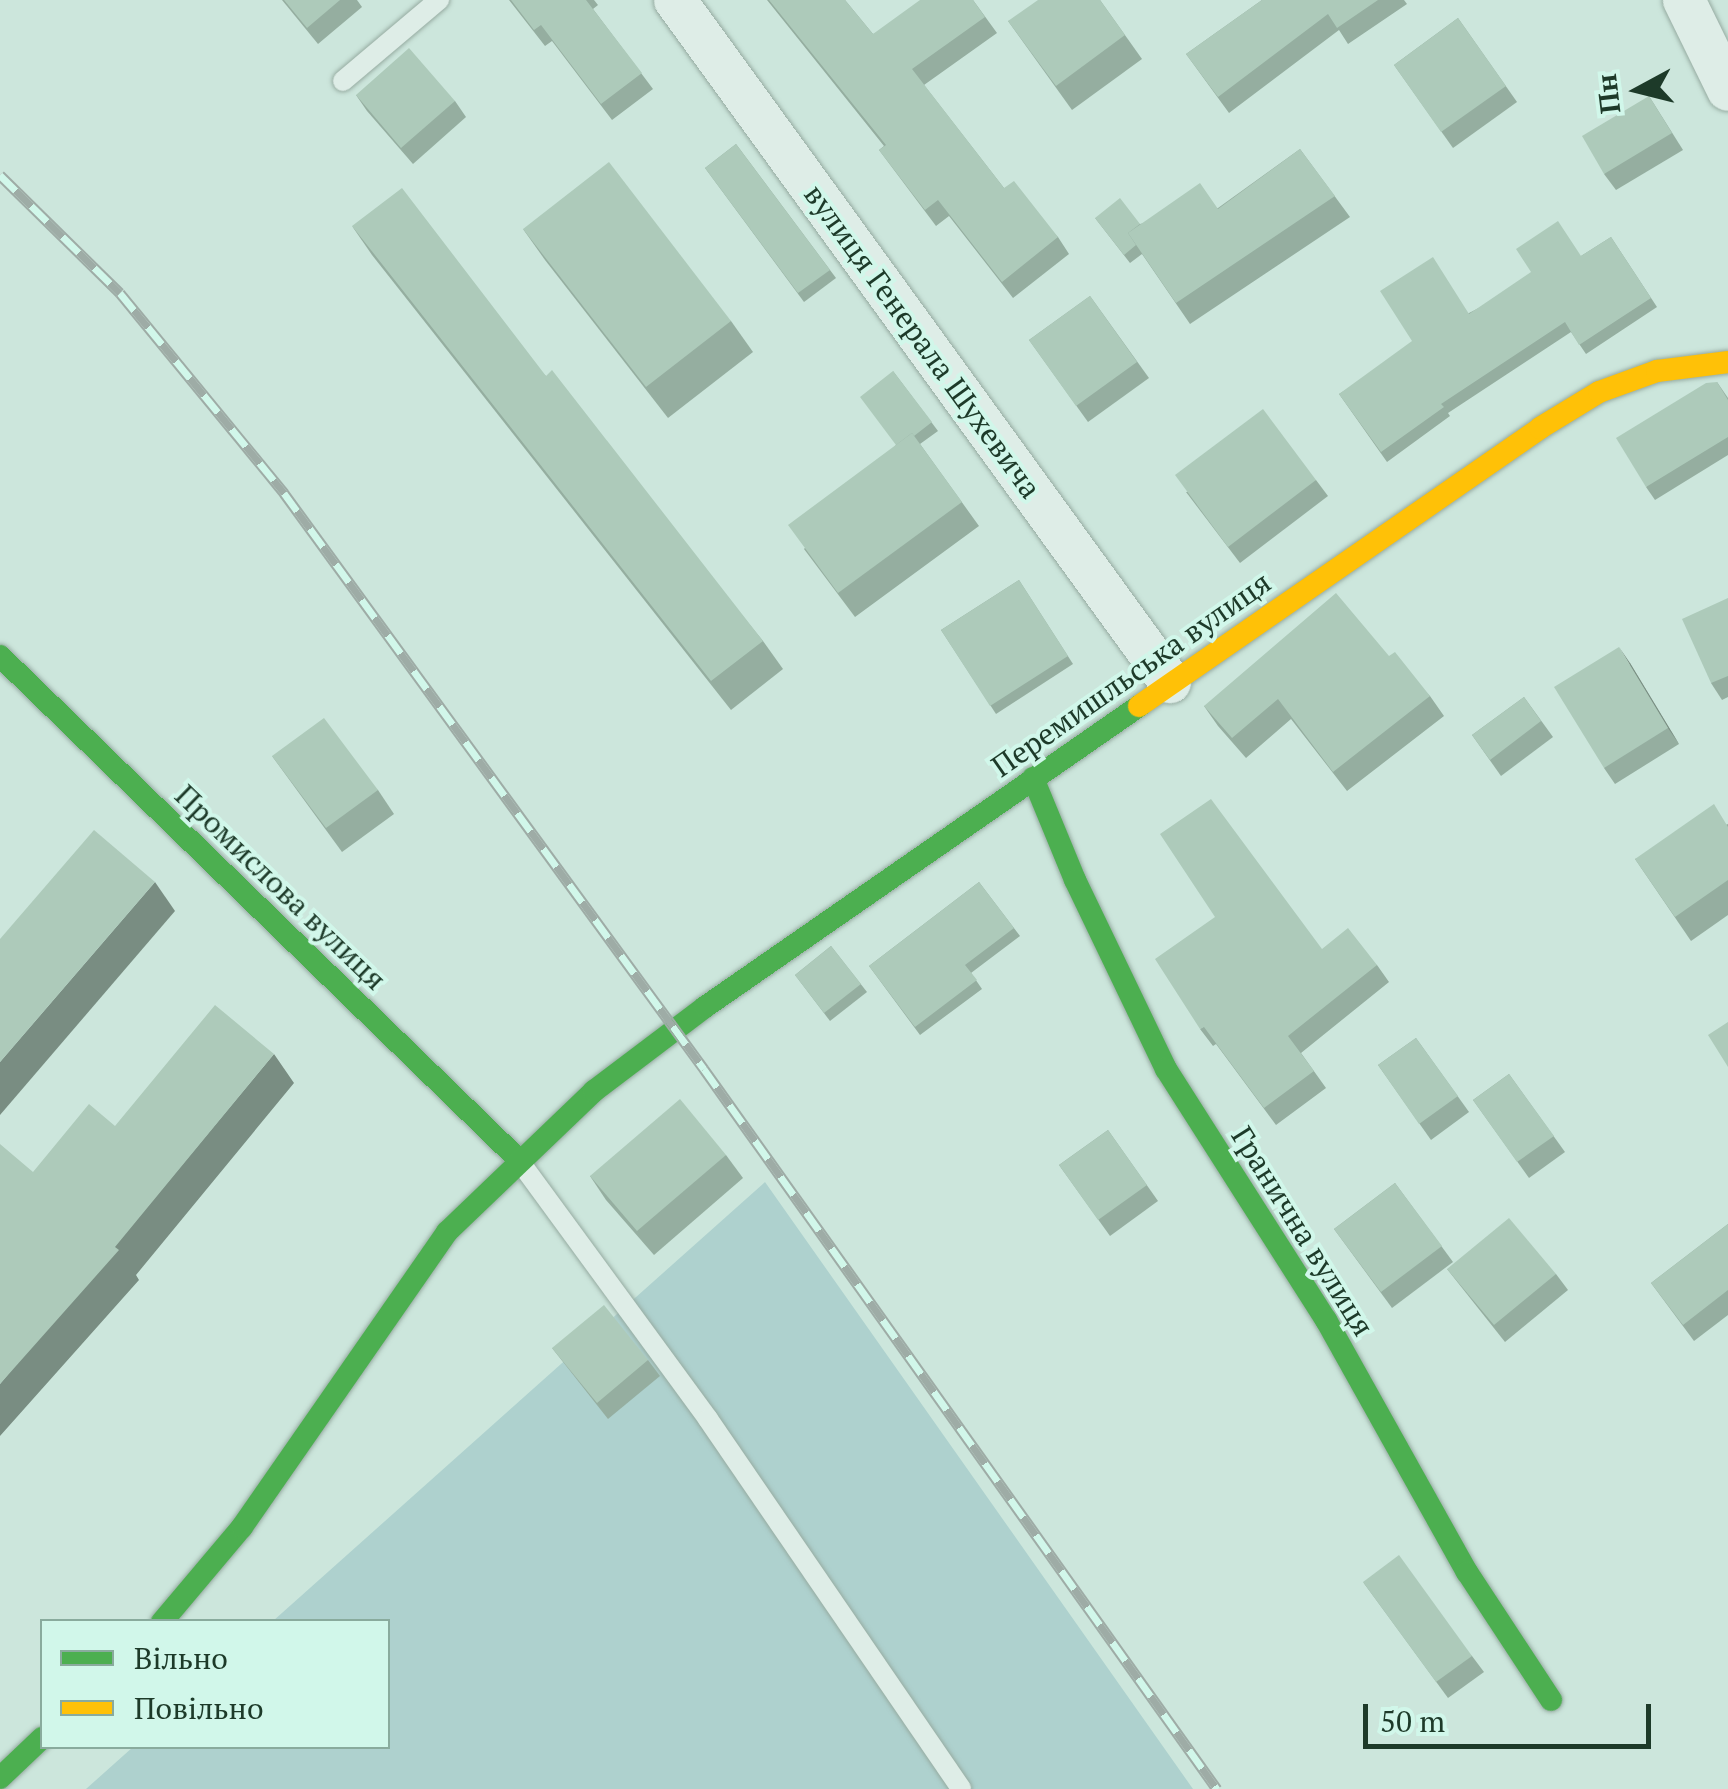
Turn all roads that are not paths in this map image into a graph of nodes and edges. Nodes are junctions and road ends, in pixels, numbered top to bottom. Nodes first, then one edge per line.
1 (439, 0) edge
2 (675, 0) edge
3 (1684, 0) edge
4 (1725, 72) edge
5 (342, 81) dead end
6 (1728, 362) edge
7 (0, 656) edge
8 (1170, 682) junction
9 (1032, 778) junction
10 (519, 1160) junction
11 (165, 1619) edge
12 (1551, 1700) dead end
13 (40, 1740) edge
14 (0, 1778) edge
15 (961, 1789) edge

1 - 5 lane
2 - 8 street, вулиця Генерала Шухевича
3 - 4 street
6 - 8 main road, Перемишльська вулиця
7 - 10 main road, Промислова вулиця
8 - 9 main road, Перемишльська вулиця
9 - 10 main road, Перемишльська вулиця
9 - 12 main road, Гранична вулиця
10 - 11 main road, Перемишльська вулиця
10 - 15 lane
13 - 14 main road

